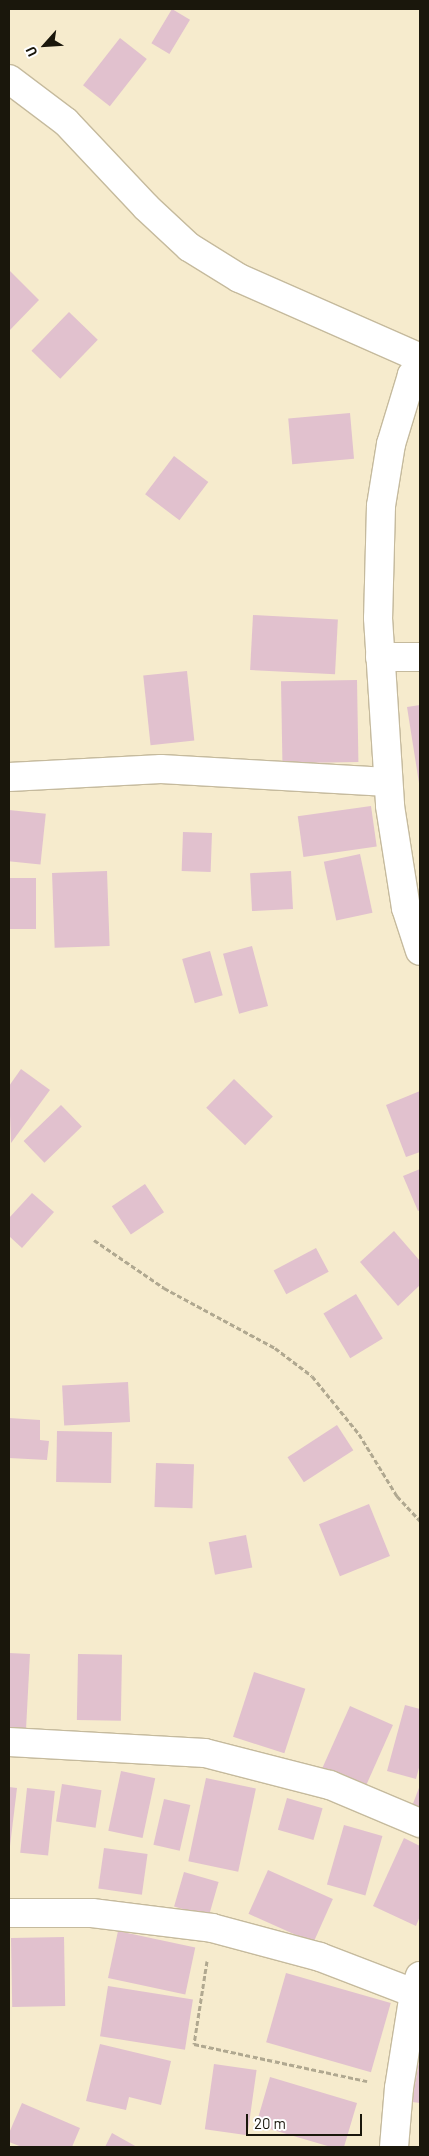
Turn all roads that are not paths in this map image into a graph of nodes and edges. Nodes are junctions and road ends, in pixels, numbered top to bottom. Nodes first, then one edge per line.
1 (9, 79) edge
2 (420, 358) edge
3 (420, 365) edge
4 (380, 657) junction
5 (420, 657) edge
6 (9, 777) edge
7 (388, 782) junction
8 (420, 951) edge
9 (9, 1742) edge
10 (420, 1823) edge
11 (9, 1913) edge
12 (417, 1984) edge
13 (394, 2147) edge

1 - 2 street
3 - 4 street
4 - 5 street
4 - 7 street
6 - 7 street
7 - 8 street
9 - 10 street
11 - 12 street
12 - 13 street

